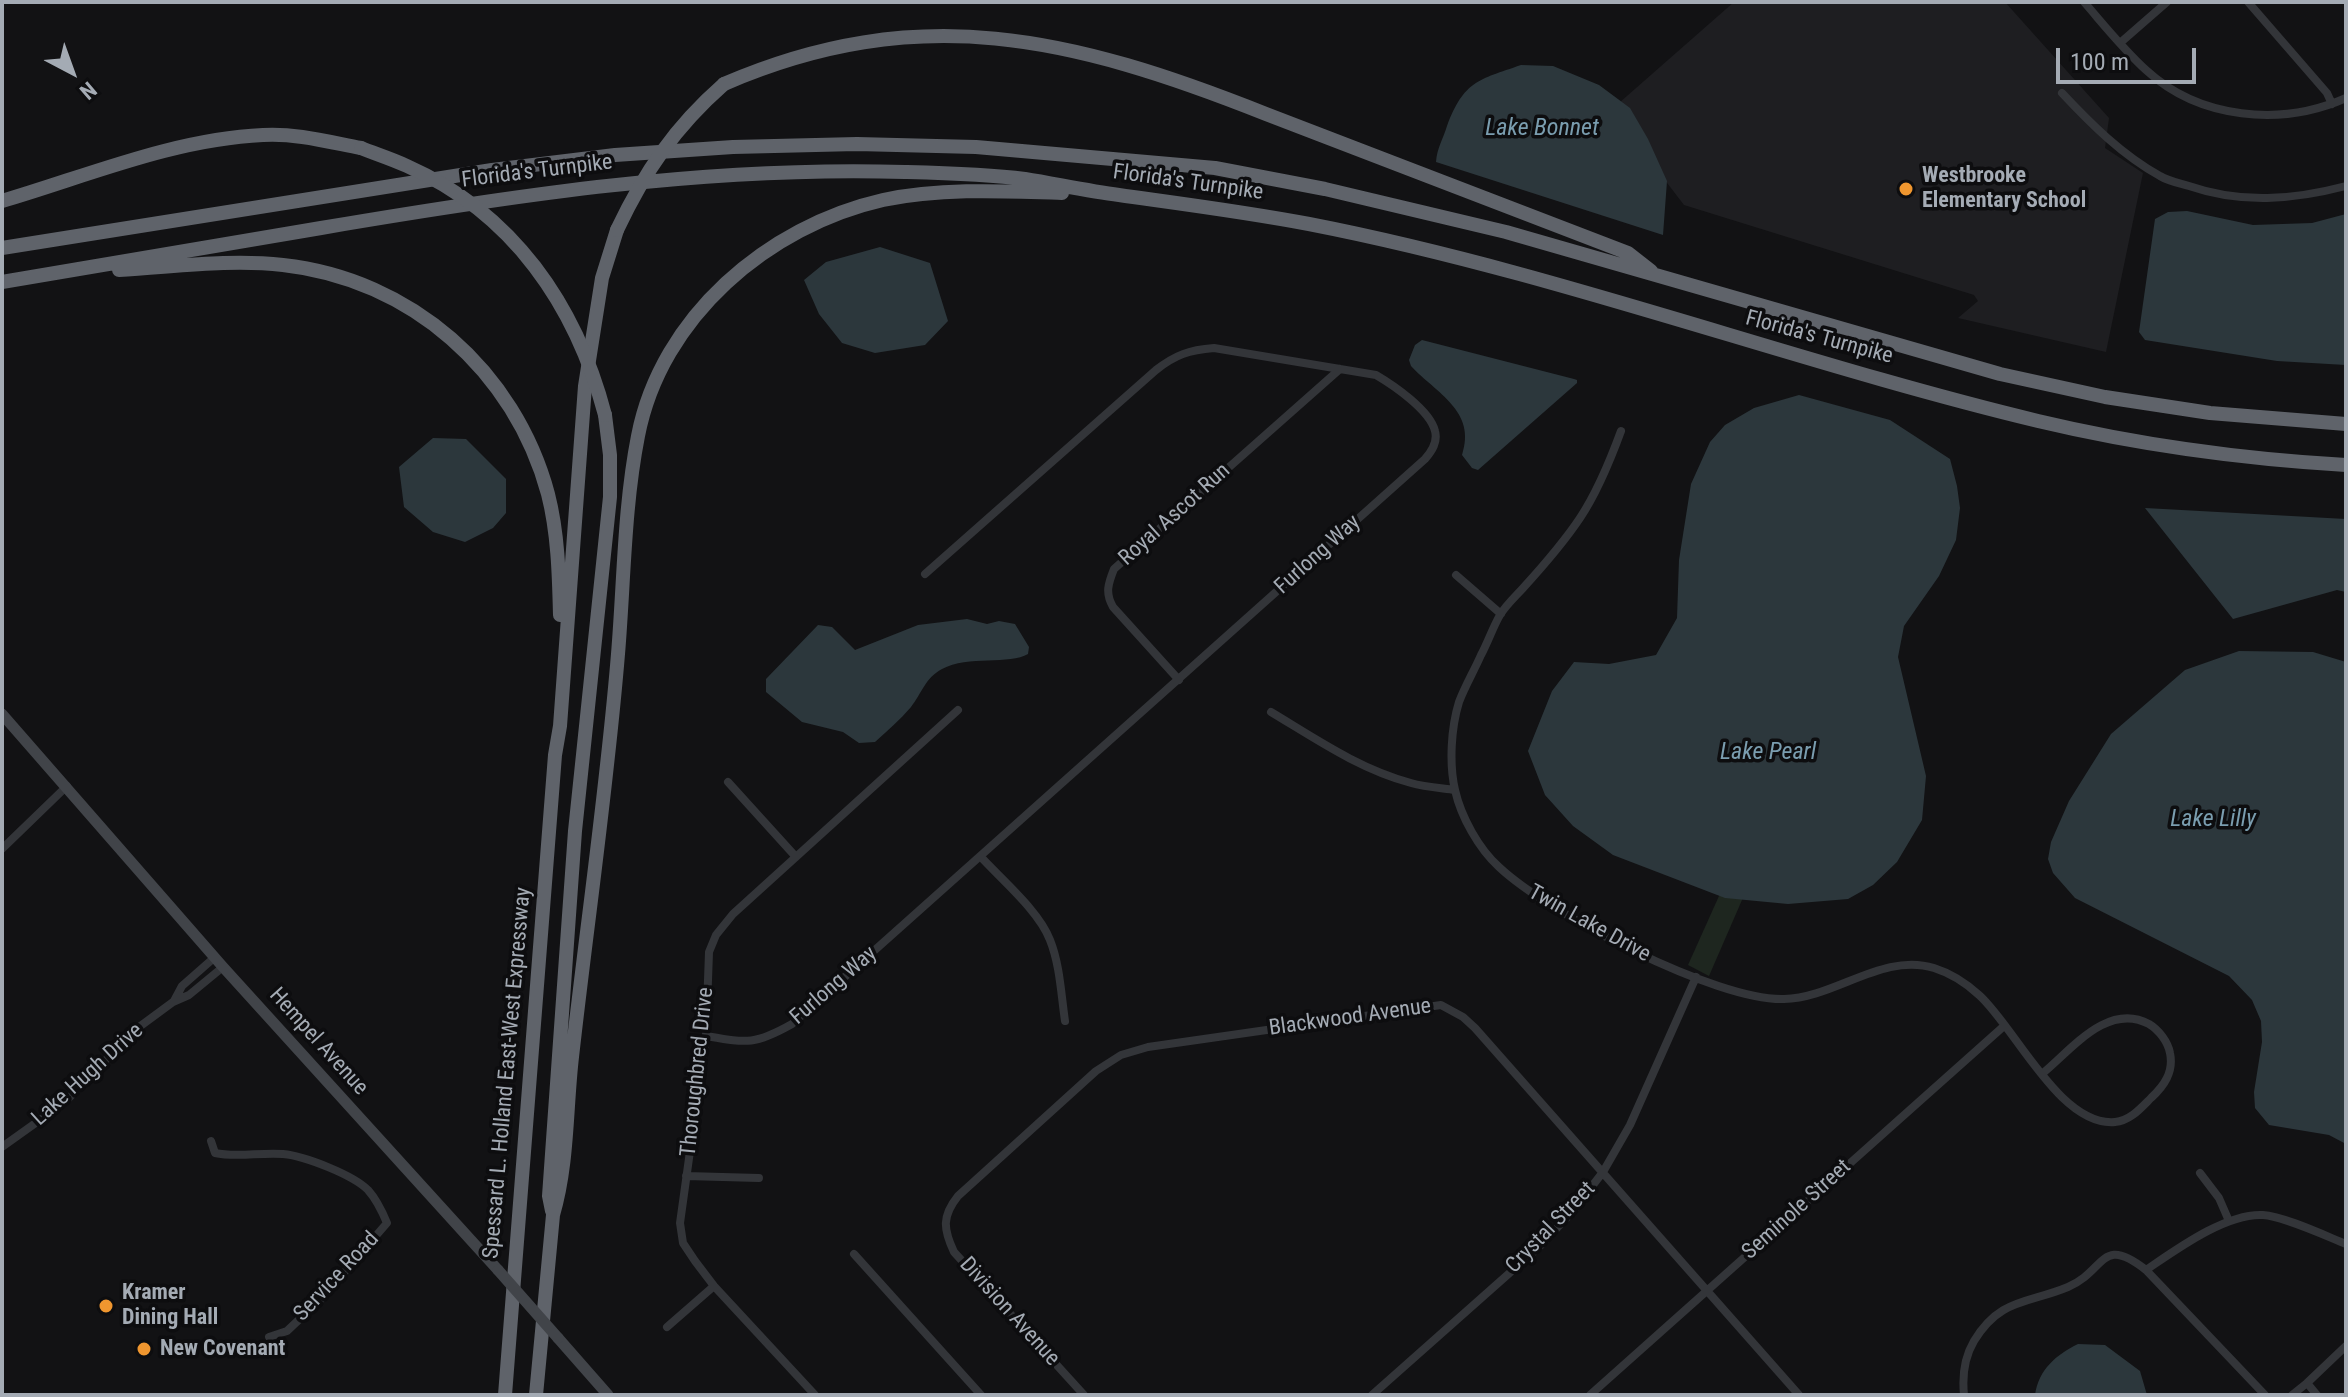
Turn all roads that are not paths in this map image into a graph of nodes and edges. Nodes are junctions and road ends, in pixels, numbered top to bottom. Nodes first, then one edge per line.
1 (2084, 2) edge
2 (2167, 2) edge
3 (2248, 2) edge
4 (1073, 36) dead end
5 (2120, 43) junction
6 (781, 47) dead end
7 (2062, 93) dead end
8 (2346, 98) edge
9 (2332, 104) junction
10 (2346, 186) edge
11 (1114, 195) junction
12 (2, 201) edge
13 (2, 248) edge
14 (53, 273) junction
15 (1655, 274) junction
16 (2, 282) edge
17 (1340, 369) junction
18 (2346, 424) edge
19 (1621, 431) dead end
20 (2346, 465) edge
21 (925, 574) dead end
22 (1456, 575) dead end
23 (1501, 614) junction
24 (1179, 680) junction
25 (958, 710) dead end
26 (1271, 712) dead end
27 (2, 714) edge
28 (555, 755) junction
29 (728, 782) dead end
30 (67, 786) junction
31 (1455, 790) junction
32 (3, 849) edge
33 (796, 857) junction
34 (981, 857) junction
35 (215, 957) junction
36 (223, 967) junction
37 (1696, 977) junction
38 (173, 1002) junction
39 (1065, 1021) dead end
40 (2004, 1026) junction
41 (706, 1036) junction
42 (2043, 1073) junction
43 (211, 1141) dead end
44 (2, 1147) edge
45 (1603, 1172) junction
46 (2200, 1173) dead end
47 (686, 1176) junction
48 (759, 1178) dead end
49 (553, 1215) junction
50 (2229, 1221) junction
51 (944, 1223) joint
52 (2346, 1244) edge
53 (854, 1254) dead end
54 (2146, 1270) junction
55 (714, 1286) junction
56 (1707, 1290) junction
57 (667, 1327) dead end
58 (269, 1337) dead end
59 (2346, 1346) edge
60 (2307, 1383) junction
61 (505, 1395) edge
62 (536, 1395) edge
63 (608, 1395) edge
64 (815, 1395) edge
65 (981, 1395) edge
66 (1084, 1395) edge
67 (1372, 1395) edge
68 (1590, 1395) edge
69 (1799, 1395) edge
70 (1964, 1395) edge
71 (2265, 1395) edge
72 (2292, 1395) edge
73 (2317, 1395) edge

1 - 5 street
2 - 5 street
3 - 9 street
4 - 15 highway
5 - 9 street
6 - 28 highway, bridge
7 - 10 street
8 - 9 street
11 - 14 highway, Florida's Turnpike
11 - 20 highway, Florida's Turnpike
11 - 49 highway
12 - 49 highway, bridge
13 - 15 highway, Florida's Turnpike
14 - 16 highway, Florida's Turnpike
14 - 28 highway
15 - 18 highway, Florida's Turnpike
17 - 21 street, Furlong Way
17 - 24 street, Royal Ascot Run
17 - 24 street, Furlong Way
19 - 23 street, Twin Lake Drive
22 - 23 street
23 - 31 street, Twin Lake Drive
24 - 34 street, Furlong Way
25 - 33 street, Thoroughbred Drive
26 - 31 street
27 - 30 street, Hempel Avenue
28 - 61 highway, Spessard L. Holland East-West Expressway
29 - 33 street
30 - 32 street
30 - 35 street, Hempel Avenue
31 - 37 street, Twin Lake Drive
33 - 41 street, Thoroughbred Drive
34 - 39 street
34 - 41 street, Furlong Way
35 - 36 street, Hempel Avenue
35 - 38 street, Lake Hugh Drive
36 - 38 street, Lake Hugh Drive
36 - 63 street, Hempel Avenue, bridge
37 - 40 street, Twin Lake Drive
37 - 45 street, Crystal Street
38 - 44 street, Lake Hugh Drive
40 - 42 street, Twin Lake Drive
40 - 56 street, Seminole Street
41 - 47 street, Thoroughbred Drive
42 - 42 street
43 - 58 street, Service Road
45 - 51 street, Blackwood Avenue
45 - 56 street, Blackwood Avenue
45 - 67 street, Crystal Street
46 - 50 street
47 - 48 street
47 - 55 street, Thoroughbred Drive
49 - 62 highway
50 - 52 street
50 - 54 street
51 - 66 street, Division Avenue
53 - 65 street
54 - 70 street
54 - 71 street
55 - 57 street
55 - 64 street, Thoroughbred Drive
56 - 68 street, Seminole Street
56 - 69 street, Blackwood Avenue
59 - 60 street
60 - 72 street
60 - 73 street

